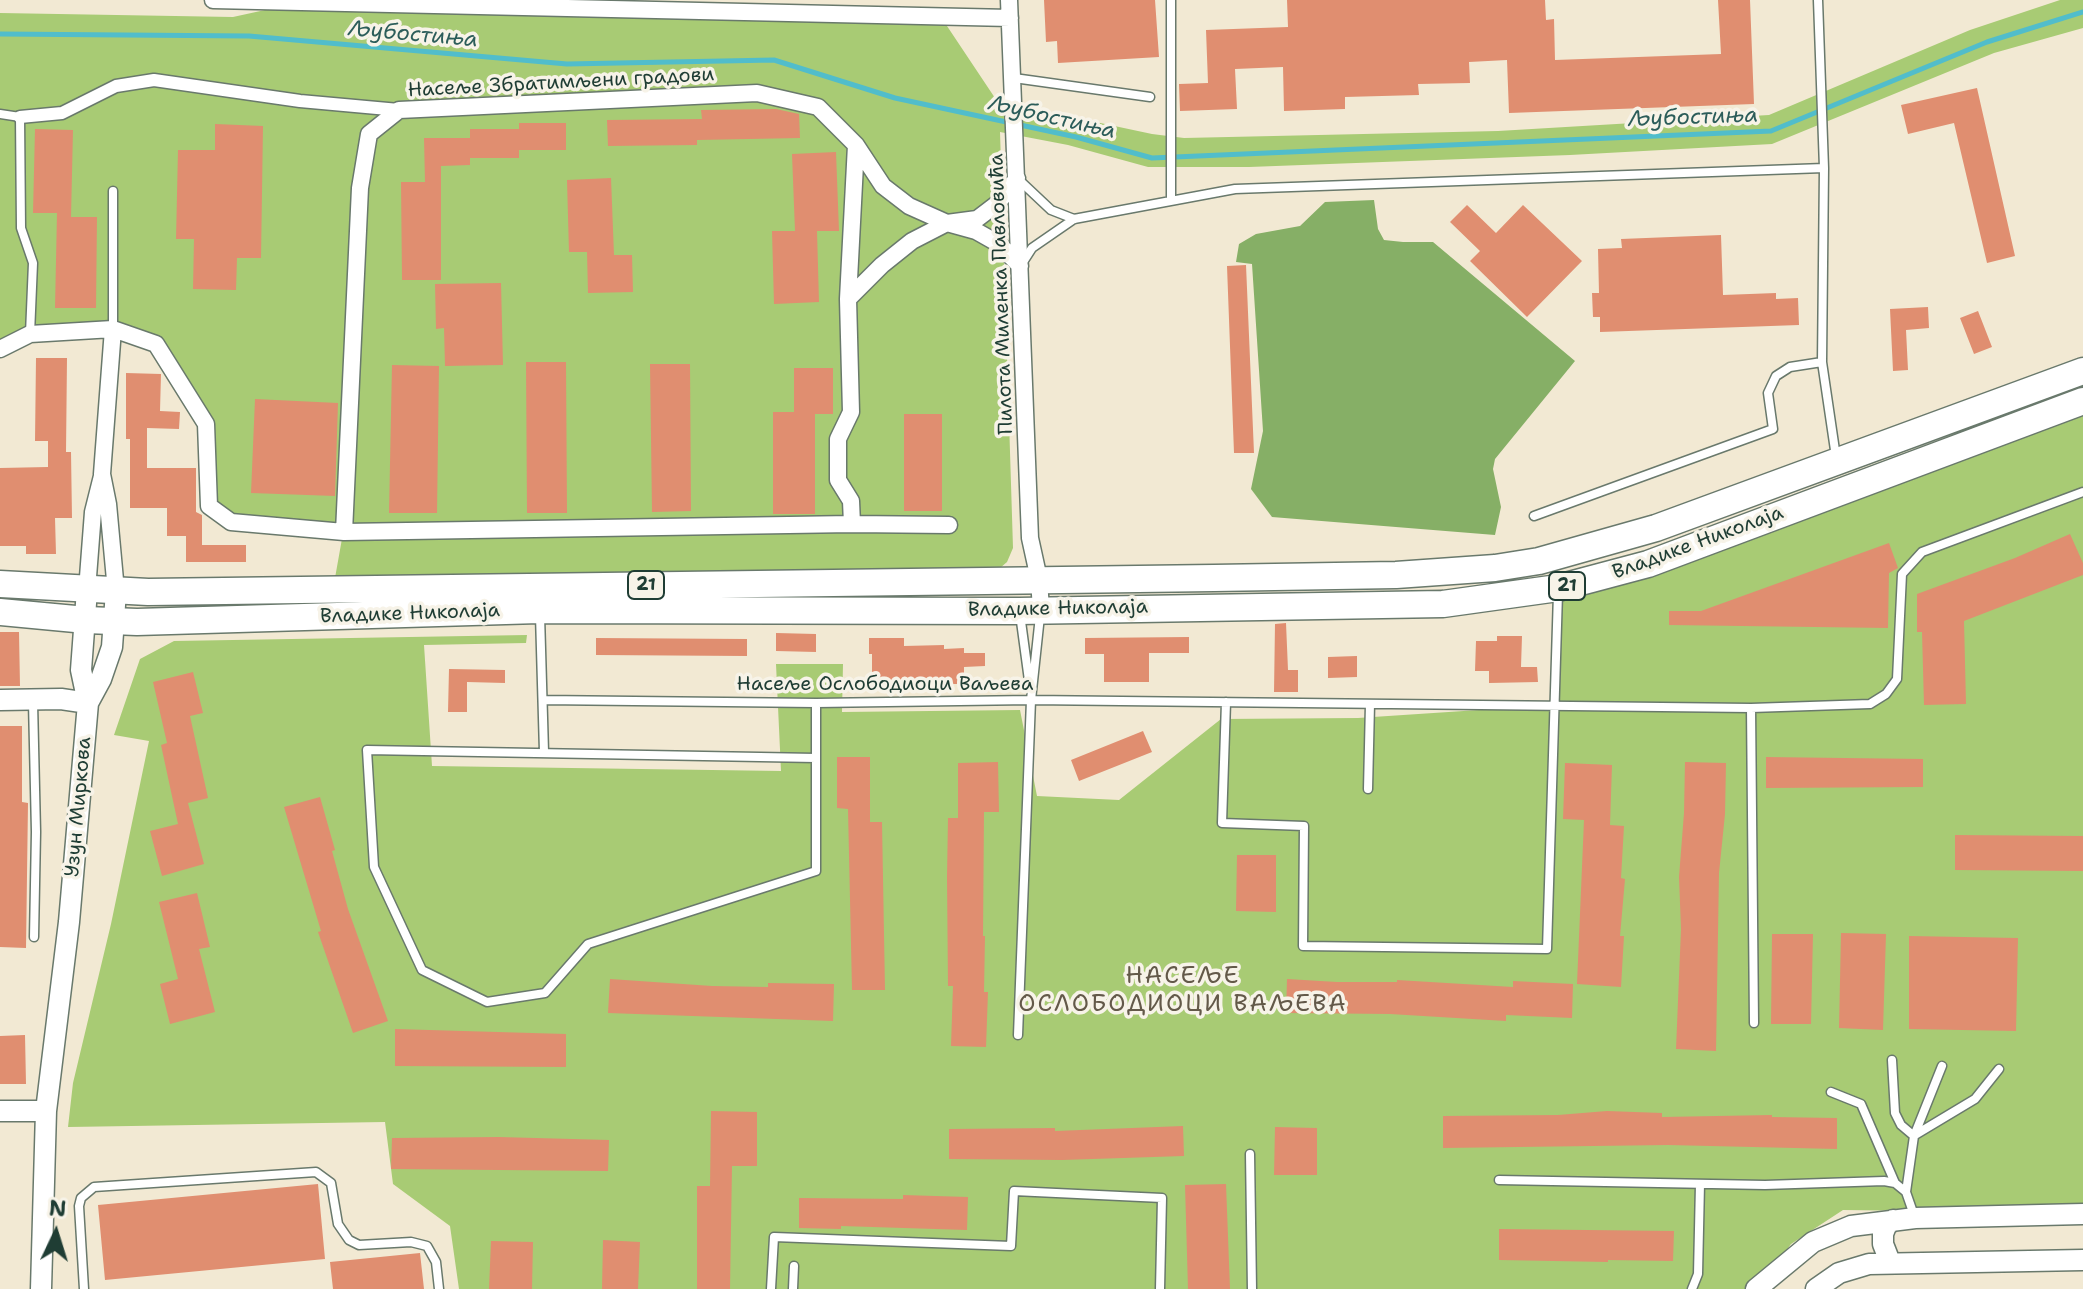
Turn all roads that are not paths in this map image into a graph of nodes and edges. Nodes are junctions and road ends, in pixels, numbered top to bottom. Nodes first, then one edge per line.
1 (213, 0) edge
2 (1009, 0) edge
3 (1171, 0) edge
4 (1818, 0) edge
5 (297, 2) edge
6 (778, 7) edge
7 (1010, 18) junction
8 (1014, 78) junction
9 (1150, 97) dead end
10 (399, 110) junction
11 (0, 114) edge
12 (20, 117) junction
13 (856, 145) junction
14 (1824, 168) junction
15 (1017, 178) junction
16 (113, 191) dead end
17 (1171, 200) junction
18 (1074, 219) junction
19 (947, 223) junction
20 (1020, 266) junction
21 (848, 299) junction
22 (113, 329) junction
23 (30, 334) junction
24 (0, 349) edge
25 (1822, 362) junction
26 (2083, 371) edge
27 (2083, 401) edge
28 (1837, 461) junction
29 (102, 474) junction
30 (2083, 492) edge
31 (1534, 516) dead end
32 (852, 524) junction
33 (949, 525) dead end
34 (344, 532) junction
35 (1028, 580) junction
36 (0, 584) edge
37 (1558, 588) junction
38 (87, 590) junction
39 (116, 591) junction
40 (539, 610) junction
41 (1030, 610) junction
42 (0, 612) edge
43 (86, 620) junction
44 (115, 622) junction
45 (0, 700) edge
46 (33, 700) junction
47 (543, 700) junction
48 (1031, 700) junction
49 (1226, 702) junction
50 (88, 703) junction
51 (816, 703) junction
52 (1370, 704) junction
53 (1555, 705) junction
54 (1751, 708) junction
55 (544, 752) junction
56 (816, 758) junction
57 (1368, 789) dead end
58 (34, 937) dead end
59 (1754, 1023) dead end
60 (1018, 1035) dead end
61 (1892, 1060) dead end
62 (1942, 1066) dead end
63 (1999, 1069) dead end
64 (1831, 1092) dead end
65 (0, 1111) edge
66 (46, 1111) junction
67 (1914, 1136) junction
68 (1250, 1154) dead end
69 (1499, 1180) dead end
70 (1895, 1183) junction
71 (1700, 1184) junction
72 (1906, 1192) junction
73 (2083, 1214) edge
74 (1915, 1218) junction
75 (1893, 1220) junction
76 (2083, 1260) edge
77 (1890, 1262) junction
78 (794, 1266) dead end
79 (41, 1289) edge
80 (84, 1289) edge
81 (439, 1289) edge
82 (771, 1289) edge
83 (793, 1289) edge
84 (1160, 1289) edge
85 (1252, 1289) edge
86 (1692, 1289) edge
87 (1756, 1289) edge
88 (1816, 1289) edge

1 - 5 street
2 - 7 street, Пилота Миленка Павловића
3 - 17 lane
4 - 14 lane
5 - 6 street
6 - 7 street
7 - 8 street, Пилота Миленка Павловића
8 - 9 lane
8 - 15 street, Пилота Миленка Павловића
10 - 12 street
10 - 13 street, Насеље Збратимљени градови
10 - 34 street, Насеље Збратимљени градови
11 - 12 lane
12 - 23 lane
13 - 19 street, Насеље Збратимљени градови
13 - 21 street
14 - 17 lane
14 - 25 lane
15 - 18 lane
15 - 19 street
15 - 20 street, Пилота Миленка Павловића
16 - 22 lane
17 - 18 lane
18 - 20 lane
19 - 20 street, Насеље Збратимљени градови
19 - 21 street
20 - 35 street, Пилота Миленка Павловића
21 - 32 street
22 - 23 street
22 - 29 street, Узун Миркова
22 - 34 street
23 - 24 street
25 - 28 lane
25 - 31 lane
26 - 28 main road, Владике Николаја / 21
27 - 37 main road, Владике Николаја / 21
28 - 35 main road, Владике Николаја / 21
29 - 38 street
29 - 39 street, Узун Миркова
30 - 54 lane, Насеље Ослободиоци Ваљева
32 - 33 street
32 - 34 street
35 - 39 main road, Владике Николаја / 21
35 - 41 street, Пилота Миленка Павловића
36 - 38 main road, Владике Николаја / 21
37 - 41 main road, Владике Николаја / 21
37 - 53 lane
38 - 39 main road, Владике Николаја / 21
38 - 43 street
39 - 44 street, Узун Миркова
40 - 41 main road, Владике Николаја / 21
40 - 44 main road, Владике Николаја / 21
40 - 47 lane
41 - 48 lane
41 - 48 lane
42 - 43 main road, Владике Николаја / 21
43 - 44 main road, Владике Николаја / 21
43 - 50 street
44 - 50 street, Узун Миркова
45 - 46 street
46 - 50 street
46 - 58 lane
47 - 51 lane, Насеље Ослободиоци Ваљева
47 - 55 lane
48 - 49 lane, Насеље Ослободиоци Ваљева
48 - 51 lane, Насеље Ослободиоци Ваљева
48 - 60 lane
49 - 52 lane, Насеље Ослободиоци Ваљева
49 - 53 lane
50 - 66 street, Узун Миркова
51 - 56 lane
52 - 53 lane, Насеље Ослободиоци Ваљева
52 - 57 lane
53 - 54 lane, Насеље Ослободиоци Ваљева
54 - 59 lane
55 - 56 lane
55 - 56 lane
61 - 67 lane
62 - 67 lane
63 - 67 lane
64 - 70 lane
65 - 66 street
66 - 79 street, Узун Миркова
67 - 72 lane
68 - 85 lane
69 - 71 lane
70 - 71 lane
70 - 72 lane
71 - 86 lane
72 - 74 lane
73 - 74 street
74 - 75 street
75 - 77 street
75 - 87 street
76 - 77 street
77 - 88 street
78 - 83 lane
80 - 81 lane
82 - 84 lane

